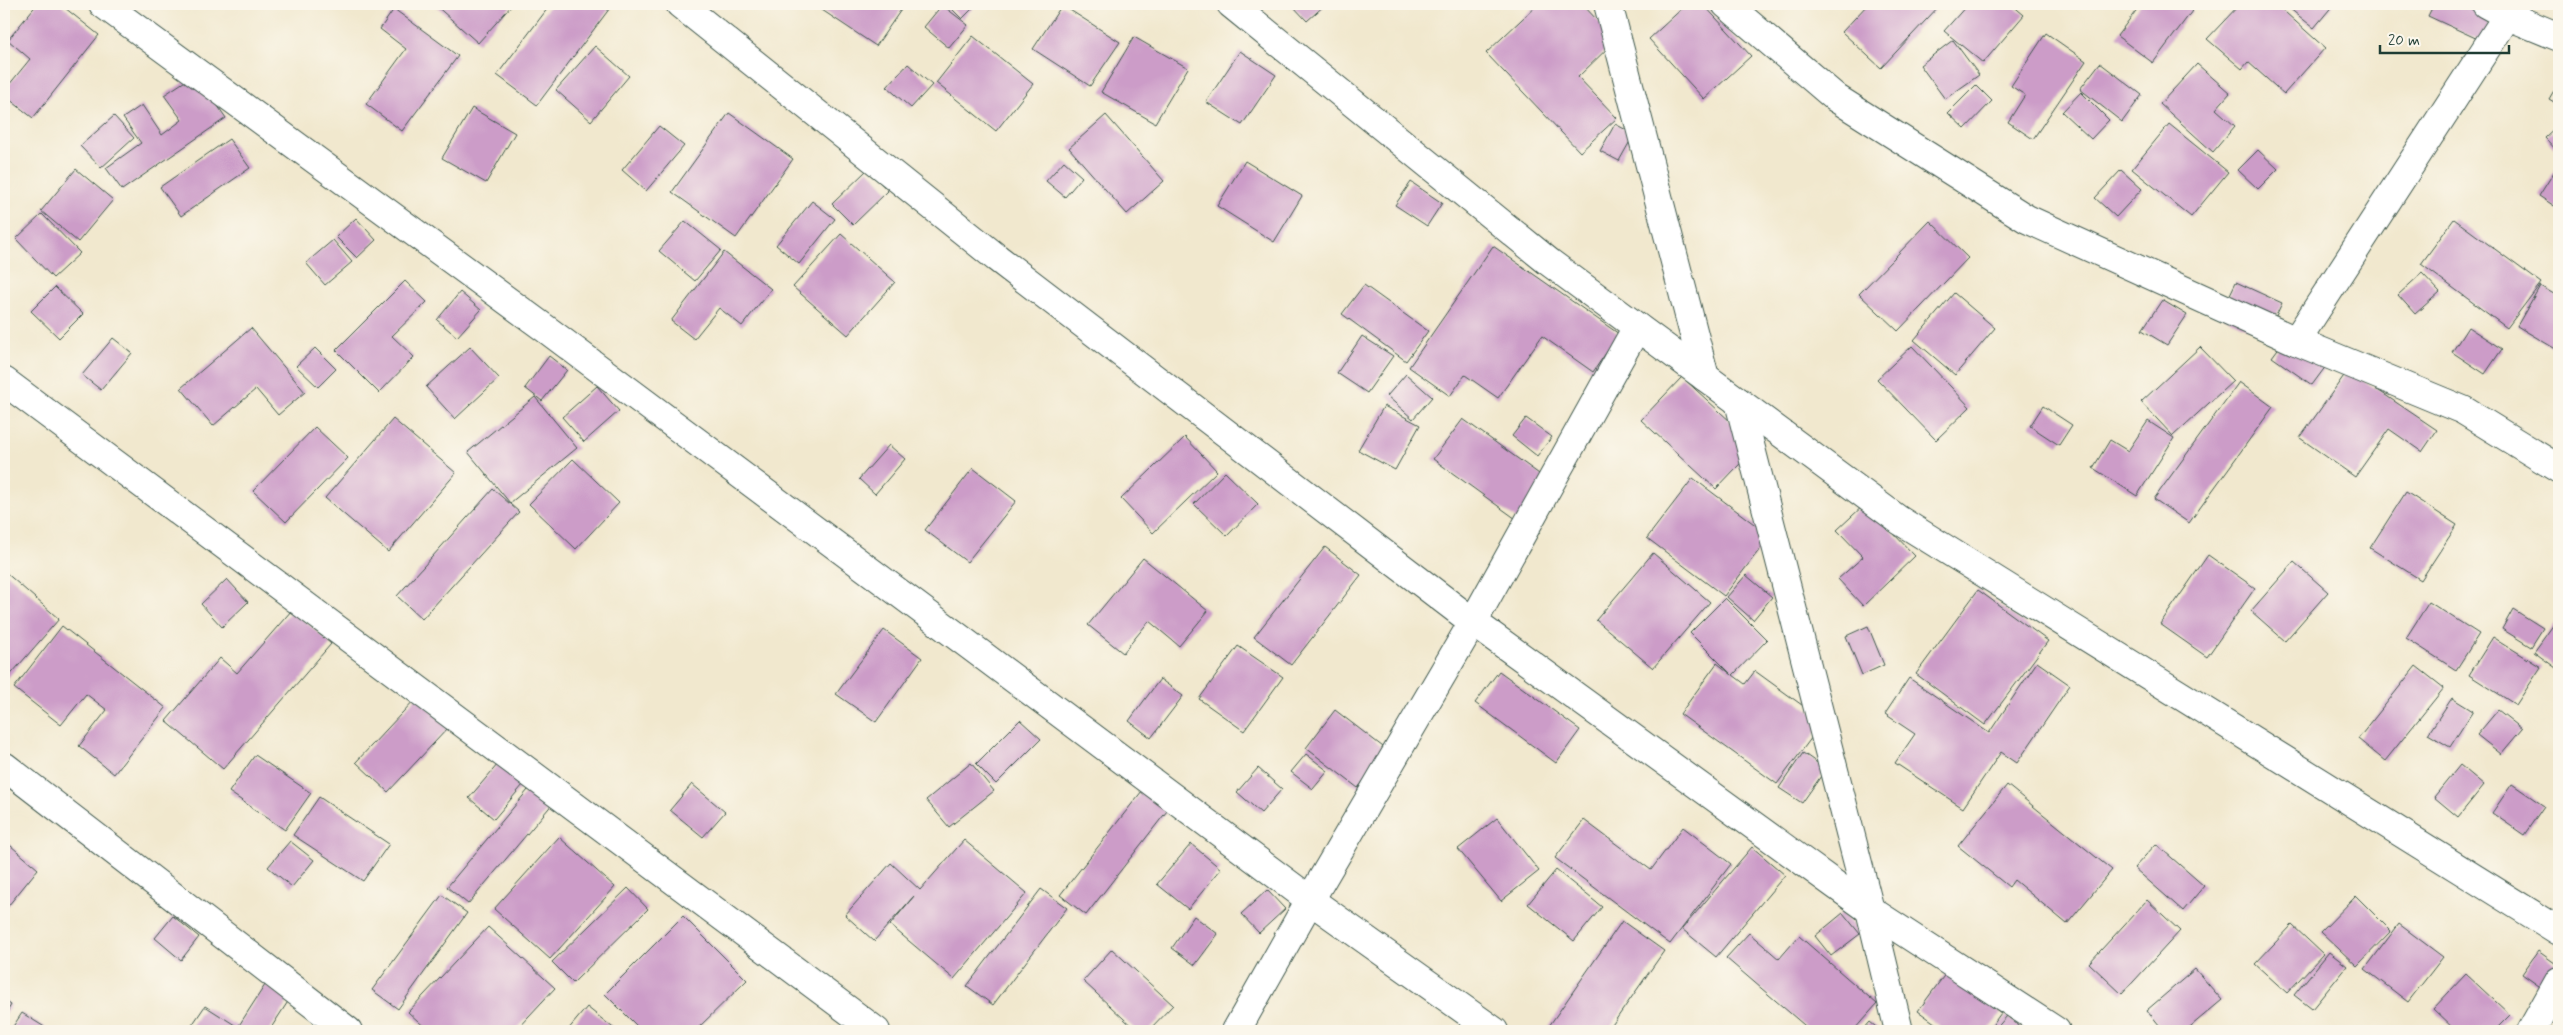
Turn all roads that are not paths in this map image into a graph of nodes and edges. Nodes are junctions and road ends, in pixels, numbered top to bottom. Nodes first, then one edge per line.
1 (103, 4) edge
2 (680, 4) edge
3 (1231, 4) edge
4 (1608, 4) edge
5 (1726, 4) edge
6 (2503, 8) edge
7 (2559, 37) edge
8 (1637, 327) junction
9 (2296, 341) junction
10 (1705, 377) junction
11 (4, 381) edge
12 (1739, 402) junction
13 (2559, 469) edge
14 (1473, 622) junction
15 (4, 766) edge
16 (1310, 900) junction
17 (1870, 910) junction
18 (2559, 932) edge
19 (2559, 981) edge
20 (348, 1031) edge
21 (876, 1031) edge
22 (1236, 1031) edge
23 (1494, 1031) edge
24 (1899, 1031) edge
25 (2056, 1031) edge
26 (2530, 1031) edge

1 - 16 street
2 - 14 street
3 - 8 street
4 - 10 street
5 - 9 street
6 - 7 street
6 - 9 street
8 - 10 street
8 - 14 street
9 - 13 street
10 - 12 street
11 - 21 street
12 - 17 street
12 - 18 street
14 - 16 street
14 - 17 street
15 - 20 street
16 - 22 street
16 - 23 street
17 - 24 street
17 - 25 street
19 - 26 street

